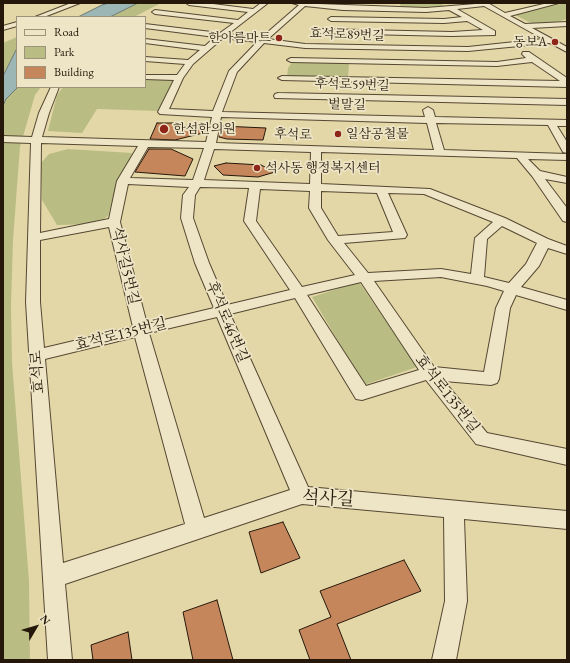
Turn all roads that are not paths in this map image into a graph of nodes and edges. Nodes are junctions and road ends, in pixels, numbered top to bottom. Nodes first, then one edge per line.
1 (76, 3) edge
2 (189, 3) edge
3 (265, 3) edge
4 (294, 3) edge
5 (444, 3) edge
6 (556, 3) edge
7 (305, 4) edge
8 (485, 4) edge
9 (166, 6) dead end
10 (345, 6) edge
11 (451, 8) junction
12 (401, 9) junction
13 (254, 11) junction
14 (504, 15) junction
15 (41, 16) edge
16 (468, 18) junction
17 (331, 19) junction
18 (404, 21) junction
19 (240, 22) junction
20 (567, 23) edge
21 (16, 24) edge
22 (146, 26) edge
23 (524, 26) junction
24 (3, 28) edge
25 (320, 31) junction
26 (490, 32) junction
27 (407, 34) junction
28 (221, 36) junction
29 (262, 40) junction
30 (146, 41) edge
31 (550, 41) junction
32 (510, 45) junction
33 (305, 46) junction
34 (205, 48) junction
35 (411, 49) junction
36 (567, 50) edge
37 (146, 59) edge
38 (534, 59) junction
39 (190, 62) junction
40 (286, 69) junction
41 (419, 72) junction
42 (146, 77) edge
43 (179, 78) junction
44 (567, 83) edge
45 (55, 88) edge
46 (425, 100) junction
47 (567, 102) edge
48 (276, 106) junction
49 (217, 114) junction
50 (431, 120) junction
51 (551, 123) junction
52 (567, 123) edge
53 (3, 139) edge
54 (36, 140) junction
55 (144, 144) junction
56 (210, 146) junction
57 (316, 150) junction
58 (567, 150) edge
59 (440, 154) junction
60 (520, 156) junction
61 (567, 157) edge
62 (536, 174) junction
63 (123, 180) junction
64 (567, 180) edge
65 (198, 182) junction
66 (254, 185) junction
67 (315, 187) junction
68 (381, 190) junction
69 (567, 218) edge
70 (501, 221) junction
71 (114, 222) junction
72 (33, 238) junction
73 (334, 240) junction
74 (544, 242) junction
75 (567, 250) edge
76 (364, 277) junction
77 (477, 280) junction
78 (512, 289) junction
79 (299, 292) junction
80 (567, 305) edge
81 (222, 311) junction
82 (141, 330) junction
83 (37, 356) junction
84 (429, 373) junction
85 (567, 457) edge
86 (302, 495) junction
87 (454, 510) junction
88 (567, 520) edge
89 (197, 529) junction
90 (53, 577) junction
91 (60, 660) edge
92 (444, 660) edge

1 - 15 street
2 - 13 street
3 - 13 street, 벌말길
4 - 7 street
5 - 11 street
6 - 14 street
7 - 10 street
7 - 29 street, 후석로46번길
8 - 11 street
8 - 14 street
9 - 19 street
10 - 12 street
10 - 17 street
11 - 12 street
11 - 16 street
12 - 18 street
13 - 19 street, 벌말길
14 - 23 street
16 - 18 street
16 - 26 street
17 - 18 street
17 - 25 street
18 - 27 street
19 - 28 street, 벌말길
20 - 23 street
21 - 24 street
22 - 28 street, 효석로89번길
23 - 31 street
25 - 27 street
25 - 33 street
26 - 27 street
26 - 32 street
27 - 35 street
28 - 29 street, 효석로89번길
28 - 34 street, 벌말길
29 - 33 street, 효석로89번길
29 - 49 street, 후석로46번길
30 - 34 street
31 - 32 street, 효석로89번길
31 - 36 street
32 - 35 street, 효석로89번길
32 - 38 street
33 - 35 street, 효석로89번길
33 - 40 street
34 - 39 street, 벌말길
35 - 41 street
37 - 39 street
38 - 41 street, 후석로59번길
38 - 44 street
39 - 43 street, 벌말길
40 - 41 street, 후석로59번길
40 - 41 street, 후석로59번길
40 - 48 street
41 - 44 street, 후석로59번길
41 - 46 street
42 - 43 street
43 - 49 street, 벌말길
45 - 54 street, 효석로
46 - 47 street, 후석로59번길
46 - 48 street, 후석로59번길
46 - 50 street
48 - 49 street, 벌말길
48 - 50 street, 벌말길
49 - 56 street, 후석로46번길
50 - 51 street, 벌말길
50 - 59 street
51 - 52 street, 벌말길
51 - 58 street
53 - 54 street, 후석로
54 - 55 street, 후석로
54 - 72 street, 효석로
55 - 56 street, 후석로
55 - 63 street, 석사길5번길
56 - 57 street, 후석로
56 - 65 street, 후석로46번길
57 - 59 street, 후석로
57 - 67 street, 효석로135번길
59 - 60 street, 후석로
60 - 61 street, 후석로
60 - 62 street
62 - 64 street
62 - 69 street
63 - 65 street
63 - 71 street, 석사길5번길
65 - 66 street
65 - 81 street, 후석로46번길
66 - 67 street
66 - 79 street
67 - 68 street
67 - 73 street, 효석로135번길
68 - 70 street
68 - 73 street
70 - 74 street
70 - 77 street
71 - 72 street
71 - 82 street, 석사길5번길
72 - 83 street, 효석로
73 - 76 street, 효석로135번길
74 - 75 street
74 - 78 street
76 - 77 street, 효석로135번길
76 - 79 street, 효석로135번길
76 - 84 street, 효석로135번길
77 - 78 street, 효석로135번길
78 - 80 street, 효석로135번길
78 - 84 street
79 - 81 street, 효석로135번길
79 - 84 street
81 - 82 street, 효석로135번길
81 - 86 street, 후석로46번길
82 - 83 street, 효석로135번길
82 - 89 street, 석사길5번길
83 - 90 street, 효석로
84 - 85 street, 효석로135번길
86 - 87 street, 석사길
86 - 89 street, 석사길
87 - 88 street, 석사길
87 - 92 street
89 - 90 street, 석사길
90 - 91 street, 효석로

